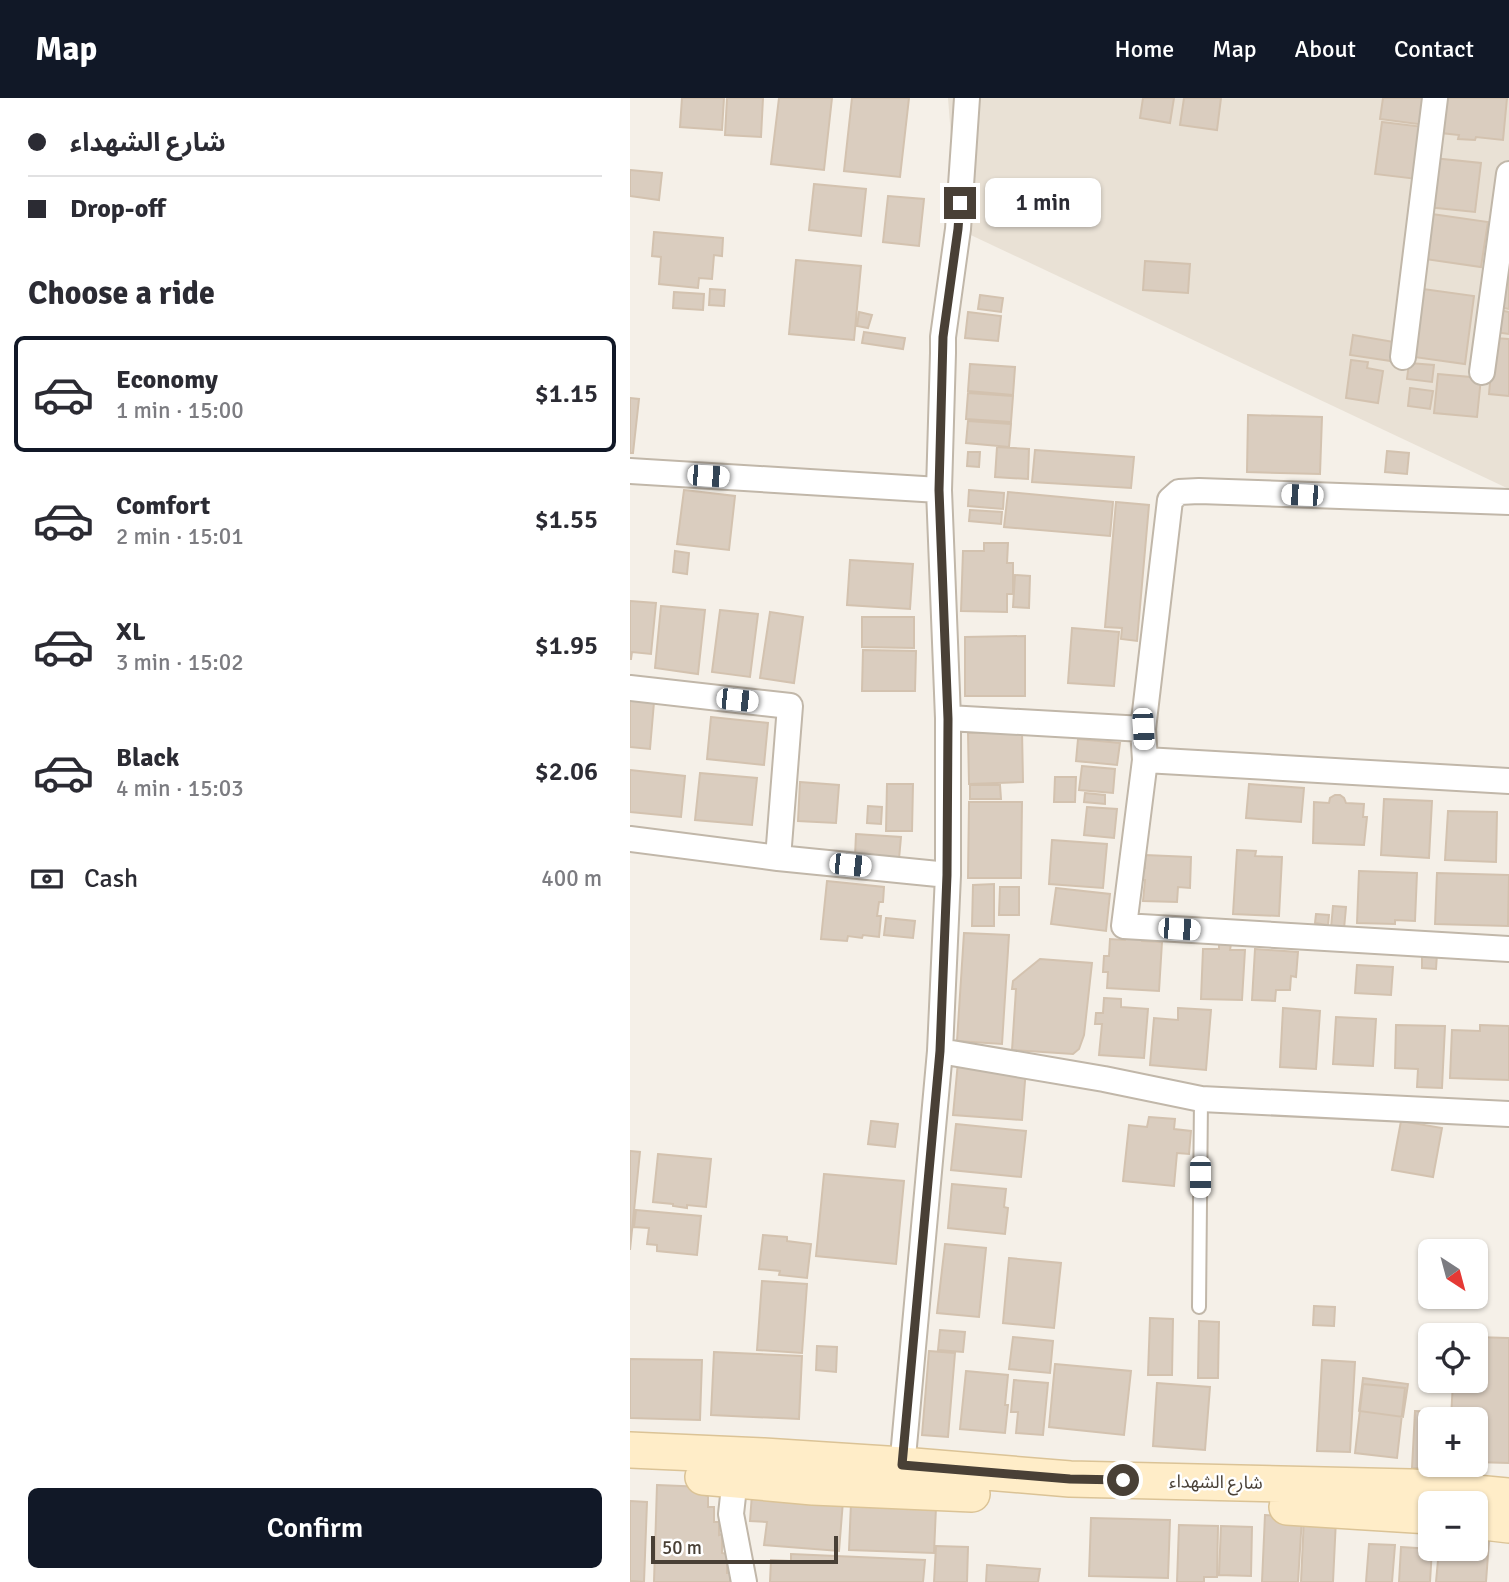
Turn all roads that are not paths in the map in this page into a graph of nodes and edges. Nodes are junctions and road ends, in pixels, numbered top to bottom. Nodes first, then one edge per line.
1 (967, 98) edge
2 (1435, 98) edge
3 (1509, 174) edge
4 (1403, 356) dead end
5 (1482, 372) dead end
6 (630, 471) edge
7 (939, 490) junction
8 (1509, 502) edge
9 (630, 688) edge
10 (948, 719) junction
11 (1143, 729) junction
12 (1145, 760) junction
13 (1509, 781) edge
14 (630, 839) edge
15 (778, 858) junction
16 (947, 875) junction
17 (1509, 949) edge
18 (940, 1051) junction
19 (1201, 1099) junction
20 (1509, 1114) edge
21 (1199, 1307) dead end
22 (630, 1450) edge
23 (630, 1472) edge
24 (735, 1478) junction
25 (901, 1478) junction
26 (1509, 1496) edge
27 (1418, 1515) edge
28 (1488, 1523) edge
29 (1509, 1525) edge
30 (744, 1582) edge

1 - 7 street
2 - 4 street
3 - 5 street
6 - 7 street
7 - 10 street
8 - 11 street
9 - 15 street
10 - 11 street
10 - 16 street
11 - 12 street
12 - 13 street
12 - 17 street
14 - 15 street
15 - 16 street
16 - 18 street
18 - 19 street
18 - 25 street
19 - 20 street
19 - 21 lane
22 - 25 main road, شارع الشهداء
23 - 24 main road, شارع الشهداء
24 - 25 main road, شارع الشهداء
24 - 30 street
25 - 26 main road, شارع الشهداء
25 - 27 main road, شارع الشهداء
28 - 29 main road

